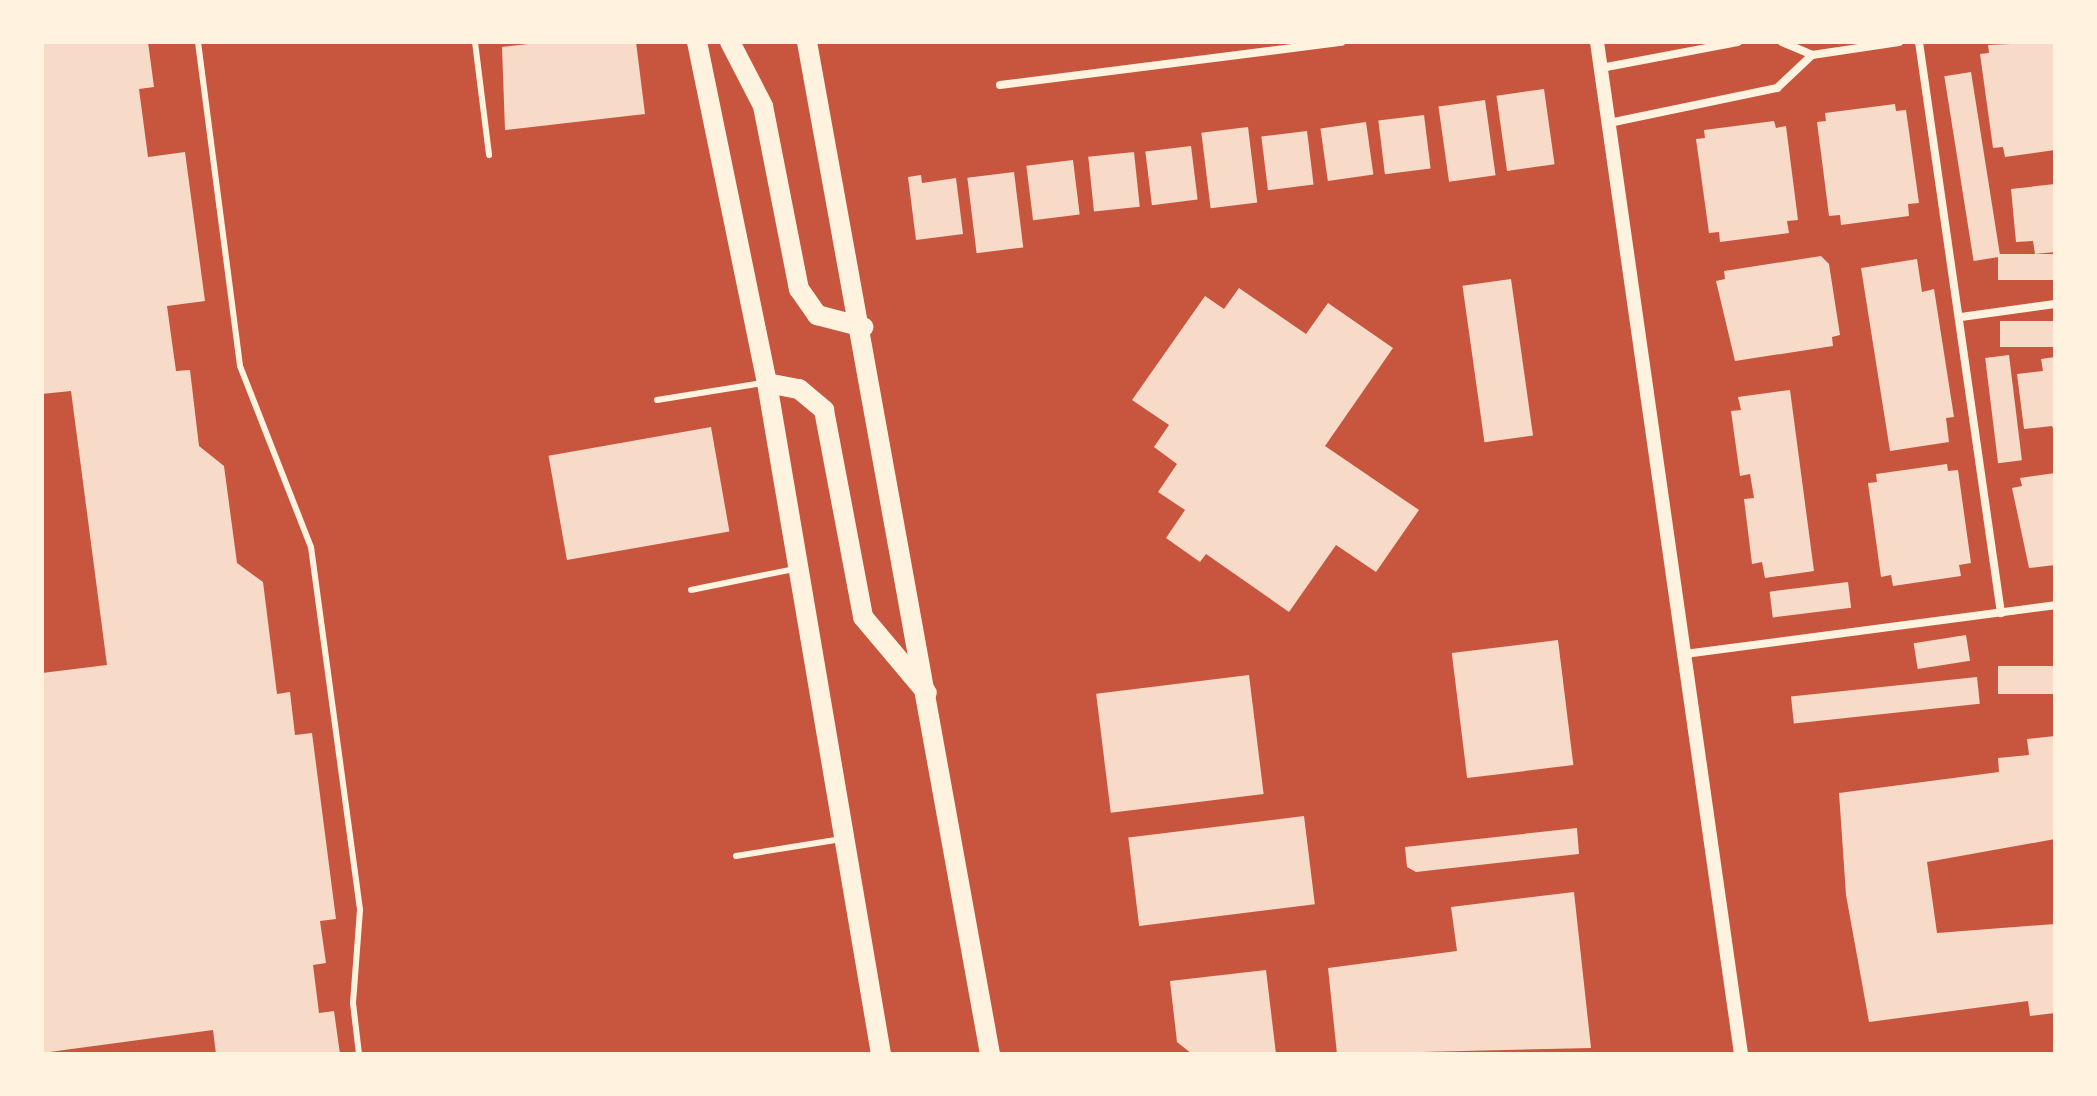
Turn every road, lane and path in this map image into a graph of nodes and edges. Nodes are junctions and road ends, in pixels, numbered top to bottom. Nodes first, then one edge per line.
1 (198, 42) edge
2 (475, 42) edge
3 (697, 42) edge
4 (730, 42) edge
5 (807, 42) edge
6 (1341, 42) edge
7 (1597, 42) edge
8 (1738, 42) edge
9 (1782, 42) edge
10 (1899, 42) edge
11 (1919, 42) edge
12 (1812, 55) junction
13 (1601, 68) junction
14 (1000, 85) dead end
15 (1609, 123) junction
16 (489, 155) dead end
17 (2055, 304) edge
18 (1961, 317) junction
19 (863, 327) junction
20 (767, 383) junction
21 (657, 400) dead end
22 (798, 568) junction
23 (691, 590) dead end
24 (2055, 605) edge
25 (2001, 613) junction
26 (1685, 654) junction
27 (930, 696) junction
28 (845, 839) junction
29 (736, 856) dead end
30 (359, 1054) edge
31 (881, 1054) edge
32 (990, 1054) edge
33 (1741, 1054) edge

1 - 30 lane
2 - 16 lane
3 - 20 main road
4 - 19 main road
5 - 19 main road
6 - 14 street
7 - 13 street
8 - 13 street
9 - 12 street
10 - 12 street
11 - 18 street
12 - 15 street
13 - 15 street
15 - 26 street
17 - 18 street
18 - 25 street
19 - 27 main road
20 - 21 lane
20 - 22 main road
20 - 27 main road
22 - 23 lane
22 - 28 main road
24 - 25 street
25 - 26 street
26 - 33 street
27 - 32 main road
28 - 29 lane
28 - 31 main road

